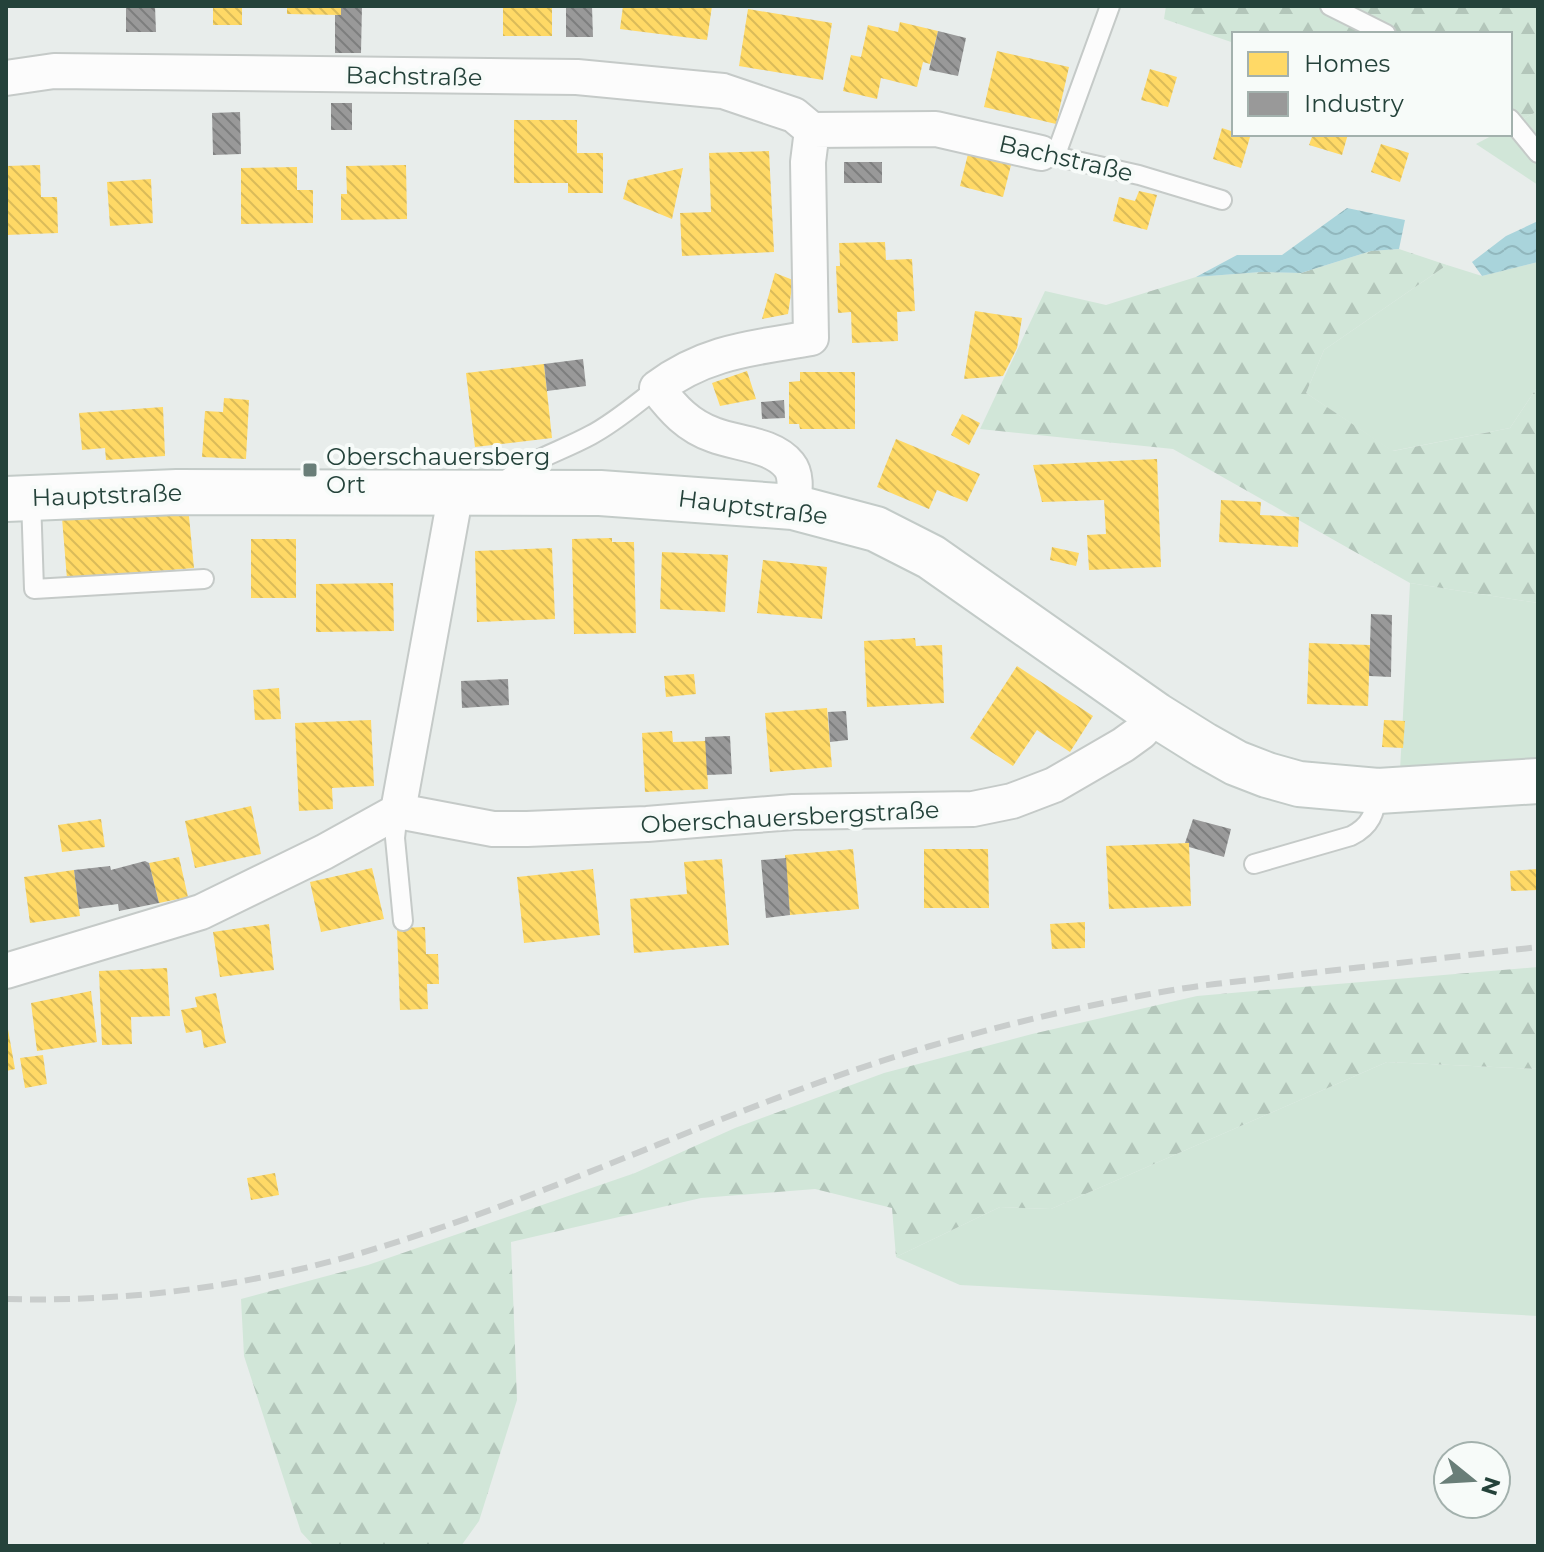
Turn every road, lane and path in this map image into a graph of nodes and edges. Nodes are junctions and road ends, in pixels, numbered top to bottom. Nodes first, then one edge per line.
1 (1110, 6) edge
2 (1330, 6) edge
3 (1382, 32) edge
4 (6, 78) edge
5 (1512, 121) edge
6 (812, 130) junction
7 (1538, 153) edge
8 (1048, 155) junction
9 (1222, 200) dead end
10 (657, 388) junction
11 (474, 492) junction
12 (18, 499) edge
13 (793, 507) junction
14 (204, 579) dead end
15 (1156, 715) junction
16 (1538, 781) edge
17 (1378, 791) junction
18 (398, 811) junction
19 (1254, 864) dead end
20 (403, 921) dead end
21 (6, 971) edge

1 - 8 lane
2 - 3 lane
4 - 6 street, Bachstraße
5 - 7 lane
6 - 8 street, Bachstraße
6 - 10 street
8 - 9 lane, Bachstraße
10 - 11 lane
10 - 13 street
11 - 12 main road, Hauptstraße
11 - 13 main road, Hauptstraße
11 - 18 street
12 - 14 lane
13 - 15 main road, Hauptstraße
15 - 17 main road, Hauptstraße
15 - 18 street, Oberschauersbergstraße
16 - 17 main road, Hauptstraße
17 - 19 lane
18 - 20 lane
18 - 21 street

